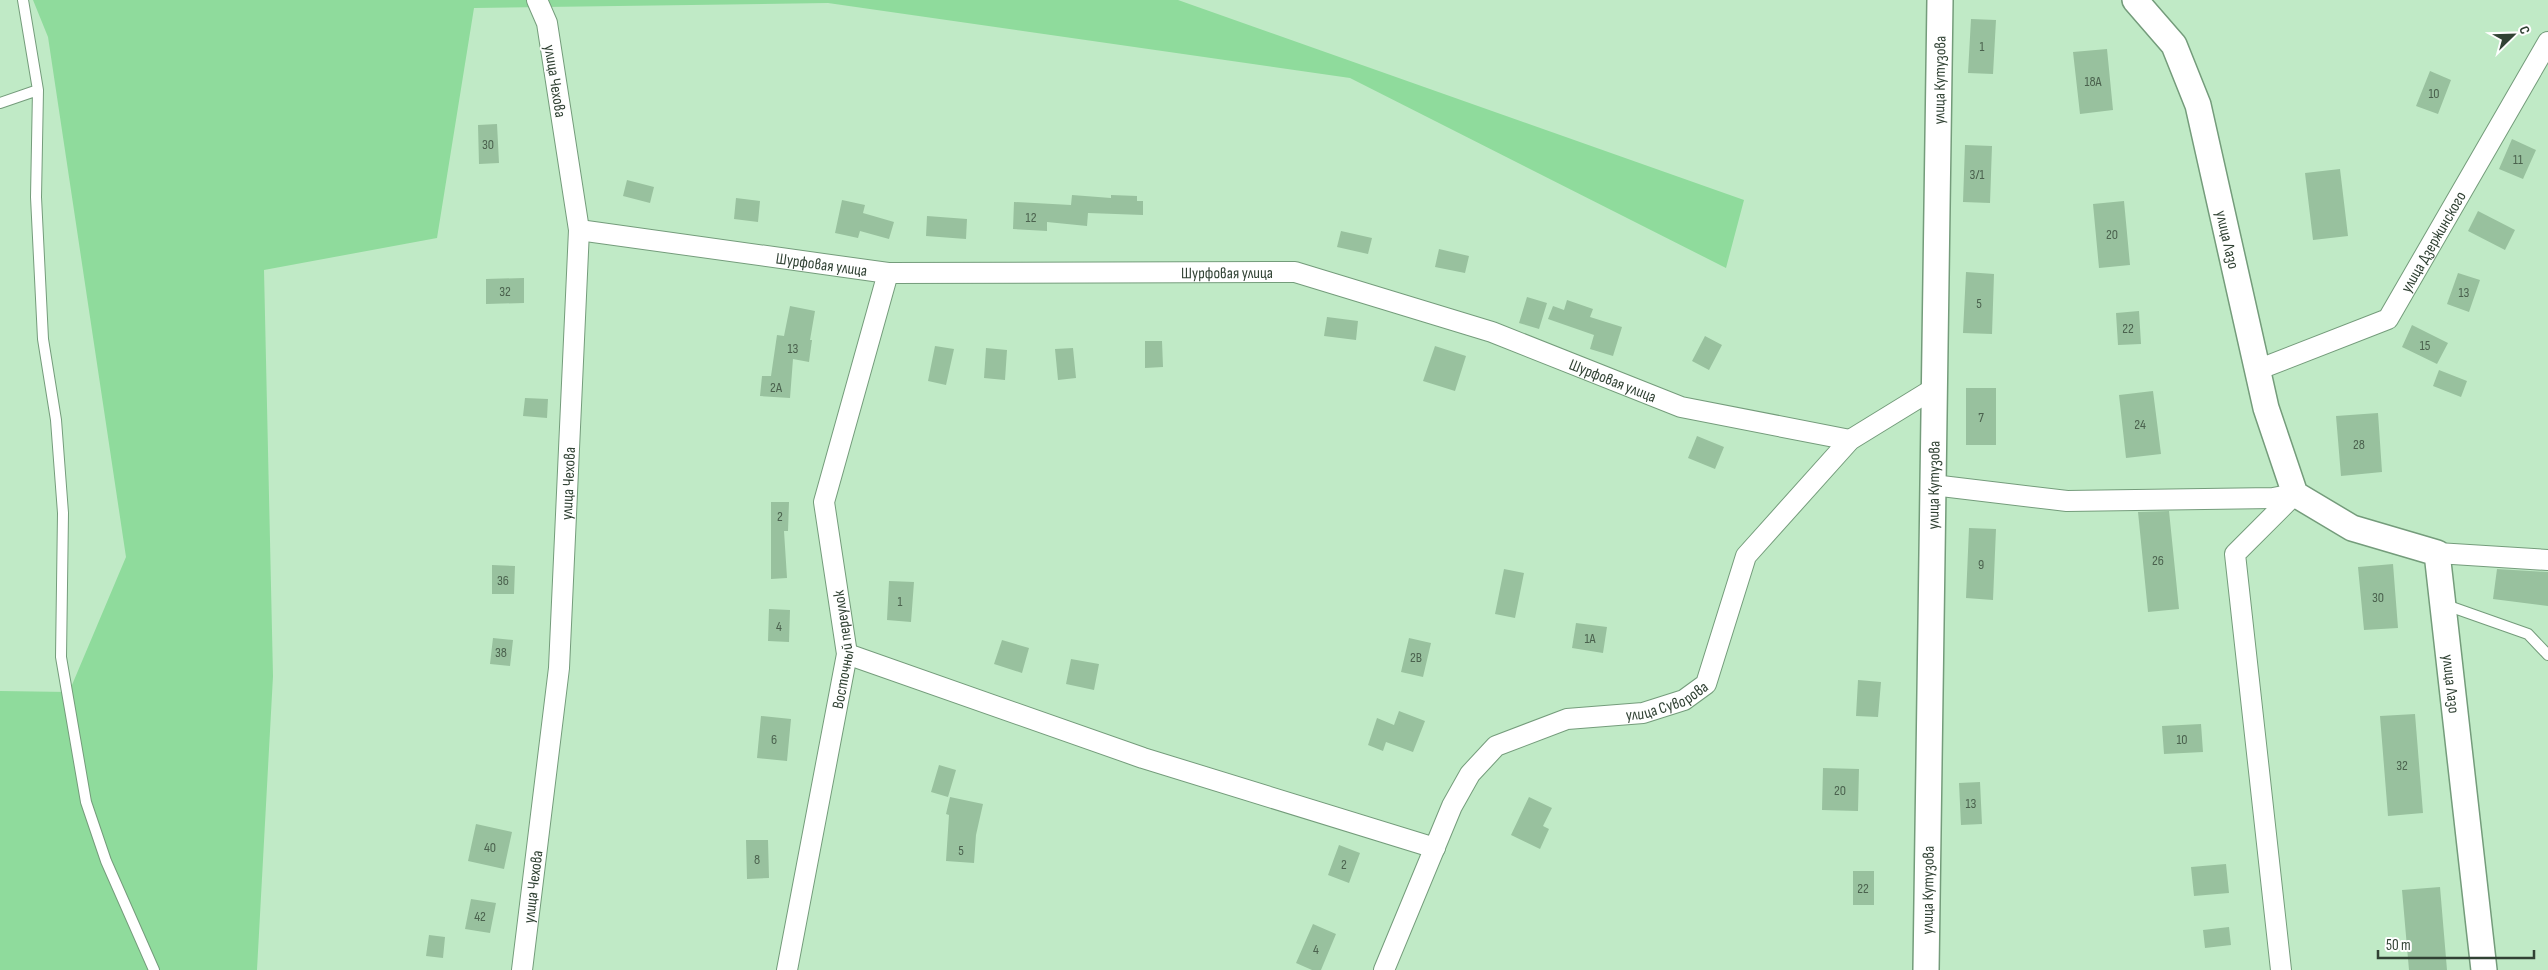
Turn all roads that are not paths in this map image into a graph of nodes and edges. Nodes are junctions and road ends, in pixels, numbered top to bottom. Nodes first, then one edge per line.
1 (23, 0) edge
2 (537, 0) edge
3 (1940, 0) edge
4 (2135, 0) edge
5 (2548, 42) edge
6 (38, 90) junction
7 (0, 103) edge
8 (579, 230) junction
9 (888, 273) junction
10 (2258, 370) junction
11 (1934, 389) junction
12 (1850, 440) junction
13 (1933, 485) junction
14 (2295, 494) junction
15 (2437, 552) junction
16 (2548, 560) edge
17 (2443, 604) junction
18 (847, 654) junction
19 (2548, 655) edge
20 (1435, 848) junction
21 (154, 970) edge
22 (522, 970) edge
23 (787, 970) edge
24 (1384, 970) edge
25 (1926, 970) edge
26 (2281, 970) edge
27 (2484, 970) edge

1 - 6 lane
2 - 8 street, улица Чехова
3 - 11 street, улица Кутузова
4 - 10 street, улица Лазо
5 - 10 street, улица Дзержинского
6 - 7 lane
6 - 21 lane
8 - 9 street, Шурфовая улица
8 - 22 street, улица Чехова
9 - 12 street, Шурфовая улица
9 - 18 street, Восточный переулок
10 - 14 street, улица Лазо
11 - 12 street, улица Суворова
11 - 13 street, улица Кутузова
12 - 20 street, улица Суворова
13 - 14 street
13 - 25 street, улица Кутузова
14 - 15 street
14 - 26 street
15 - 16 street
15 - 17 street, улица Лазо
17 - 19 lane
17 - 27 street, улица Лазо
18 - 20 street
18 - 23 street, Восточный переулок
20 - 24 street, улица Суворова

